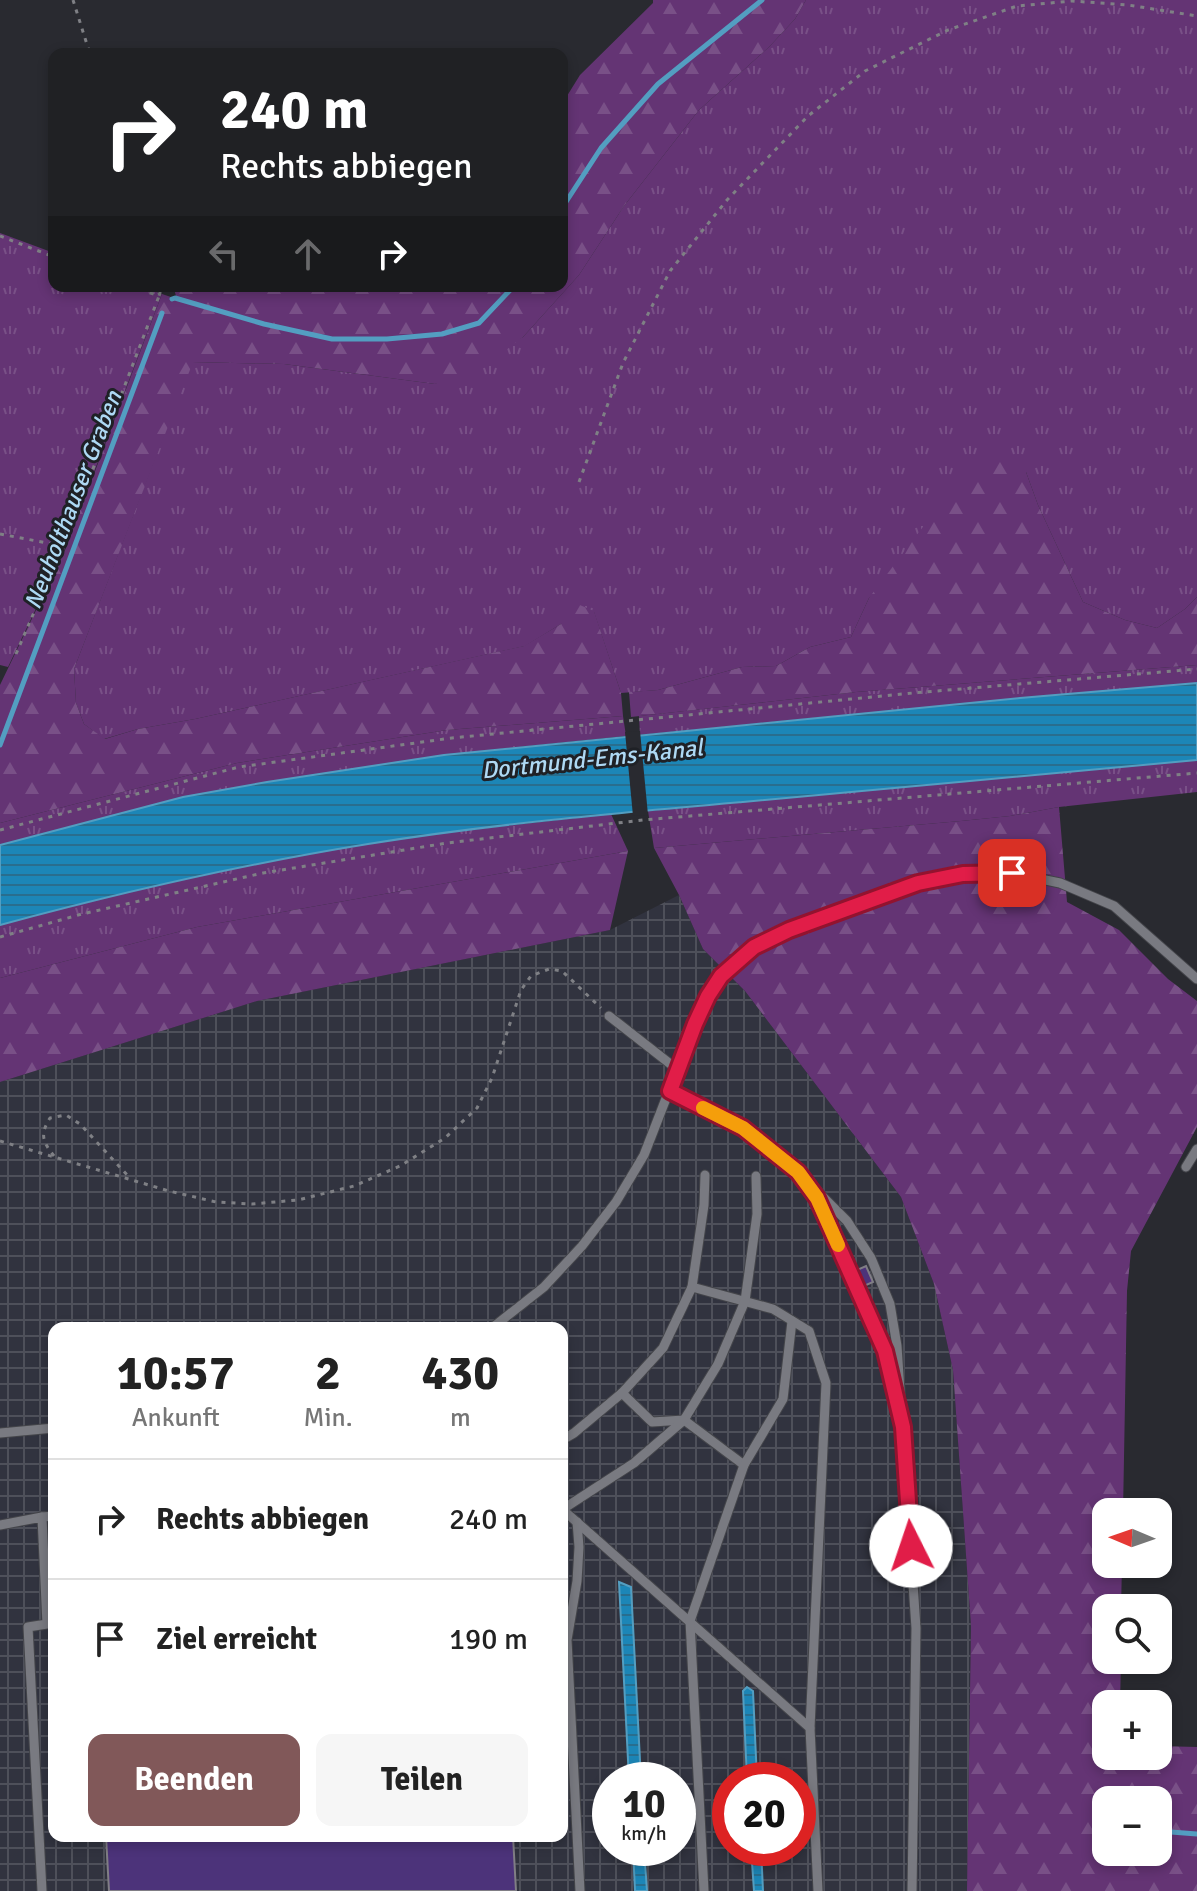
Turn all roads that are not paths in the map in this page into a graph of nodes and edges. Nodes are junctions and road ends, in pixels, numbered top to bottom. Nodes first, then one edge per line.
1 (1197, 979) edge
2 (609, 1016) road end
3 (678, 1070) junction
4 (670, 1091) junction
5 (1197, 1149) edge
6 (1186, 1167) dead end
7 (798, 1172) junction
8 (705, 1175) dead end
9 (756, 1176) dead end
10 (692, 1287) junction
11 (745, 1301) junction
12 (792, 1321) junction
13 (500, 1322) edge
14 (622, 1393) junction
15 (684, 1420) junction
16 (903, 1427) junction
17 (48, 1429) edge
18 (0, 1433) edge
19 (568, 1436) edge
20 (744, 1465) junction
21 (568, 1505) edge
22 (568, 1514) edge
23 (48, 1516) edge
24 (42, 1517) junction
25 (577, 1522) junction
26 (0, 1525) edge
27 (690, 1621) junction
28 (568, 1634) edge
29 (568, 1659) edge
30 (810, 1728) junction
31 (42, 1891) edge
32 (580, 1891) edge
33 (704, 1891) edge
34 (818, 1891) edge
35 (912, 1891) edge

1 - 3 lane
2 - 3 lane
3 - 4 lane
4 - 7 lane
4 - 13 lane
5 - 6 lane
7 - 16 lane
7 - 16 lane
8 - 10 lane
9 - 11 lane
10 - 11 lane
10 - 14 lane
11 - 12 lane
11 - 15 lane
12 - 20 lane
12 - 30 lane
14 - 15 lane
14 - 19 lane
15 - 20 lane
15 - 21 lane
16 - 35 lane
17 - 18 lane
20 - 27 lane
22 - 25 lane
23 - 24 lane
24 - 26 lane
24 - 31 lane
25 - 27 lane
25 - 28 lane
27 - 30 lane
27 - 33 lane
29 - 32 lane
30 - 34 lane

